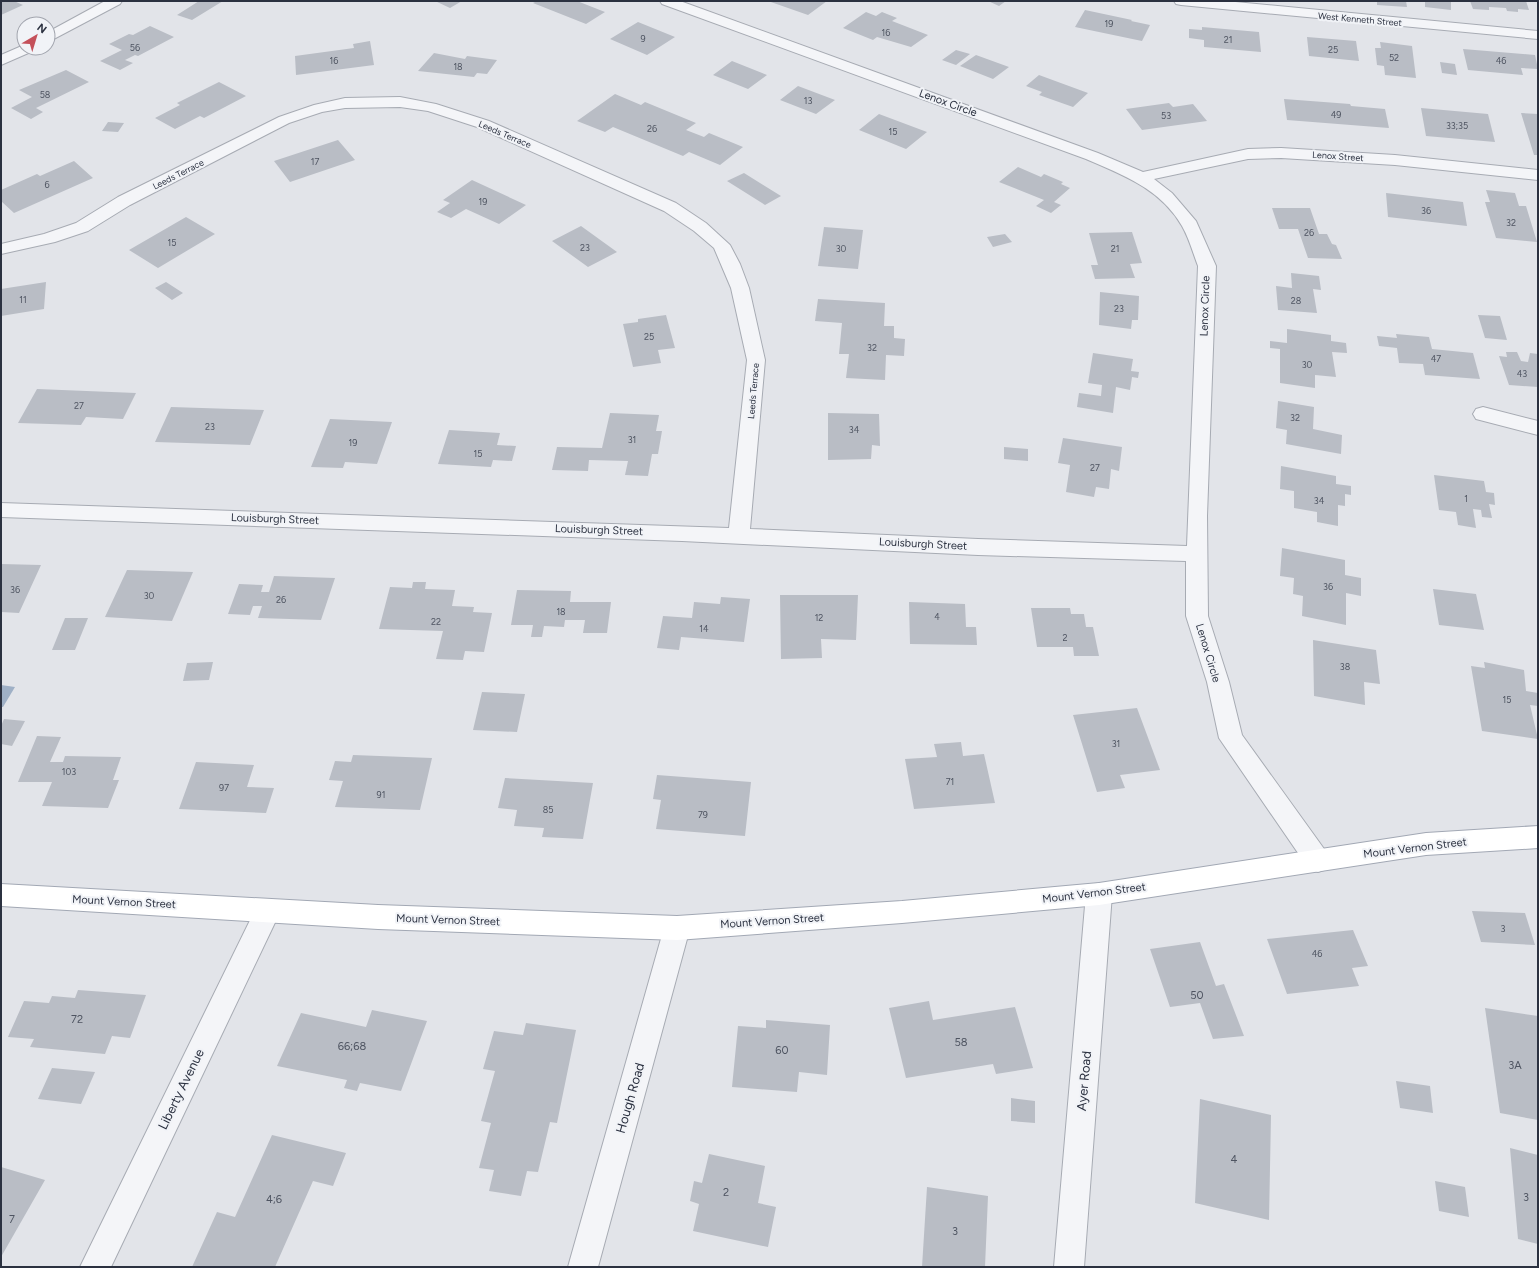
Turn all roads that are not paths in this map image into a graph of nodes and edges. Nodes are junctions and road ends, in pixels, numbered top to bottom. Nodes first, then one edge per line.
1 (115, 1) edge
2 (667, 1) edge
3 (1182, 1) edge
4 (56, 34) edge
5 (1538, 35) edge
6 (16, 54) edge
7 (1, 61) edge
8 (1538, 174) edge
9 (1141, 176) junction
10 (1, 249) edge
11 (1483, 414) dead end
12 (1538, 428) edge
13 (1, 510) edge
14 (739, 536) junction
15 (1197, 554) junction
16 (1538, 837) edge
17 (1318, 861) junction
18 (1099, 894) junction
19 (1, 895) edge
20 (268, 910) junction
21 (677, 928) junction
22 (95, 1267) edge
23 (583, 1267) edge
24 (1068, 1267) edge

1 - 4 street
2 - 9 street, Lenox Circle
3 - 5 street, West Kenneth Street
6 - 7 street
8 - 9 street, Lenox Street
9 - 15 street, Lenox Circle
10 - 14 street, Leeds Terrace
11 - 12 street
13 - 14 street, Louisburgh Street
14 - 15 street, Louisburgh Street
15 - 17 street, Lenox Circle
16 - 17 main road, Mount Vernon Street
17 - 18 main road, Mount Vernon Street
18 - 21 main road, Mount Vernon Street
18 - 24 street, Ayer Road
19 - 20 main road, Mount Vernon Street
20 - 21 main road, Mount Vernon Street
20 - 22 street, Liberty Avenue
21 - 23 street, Hough Road

